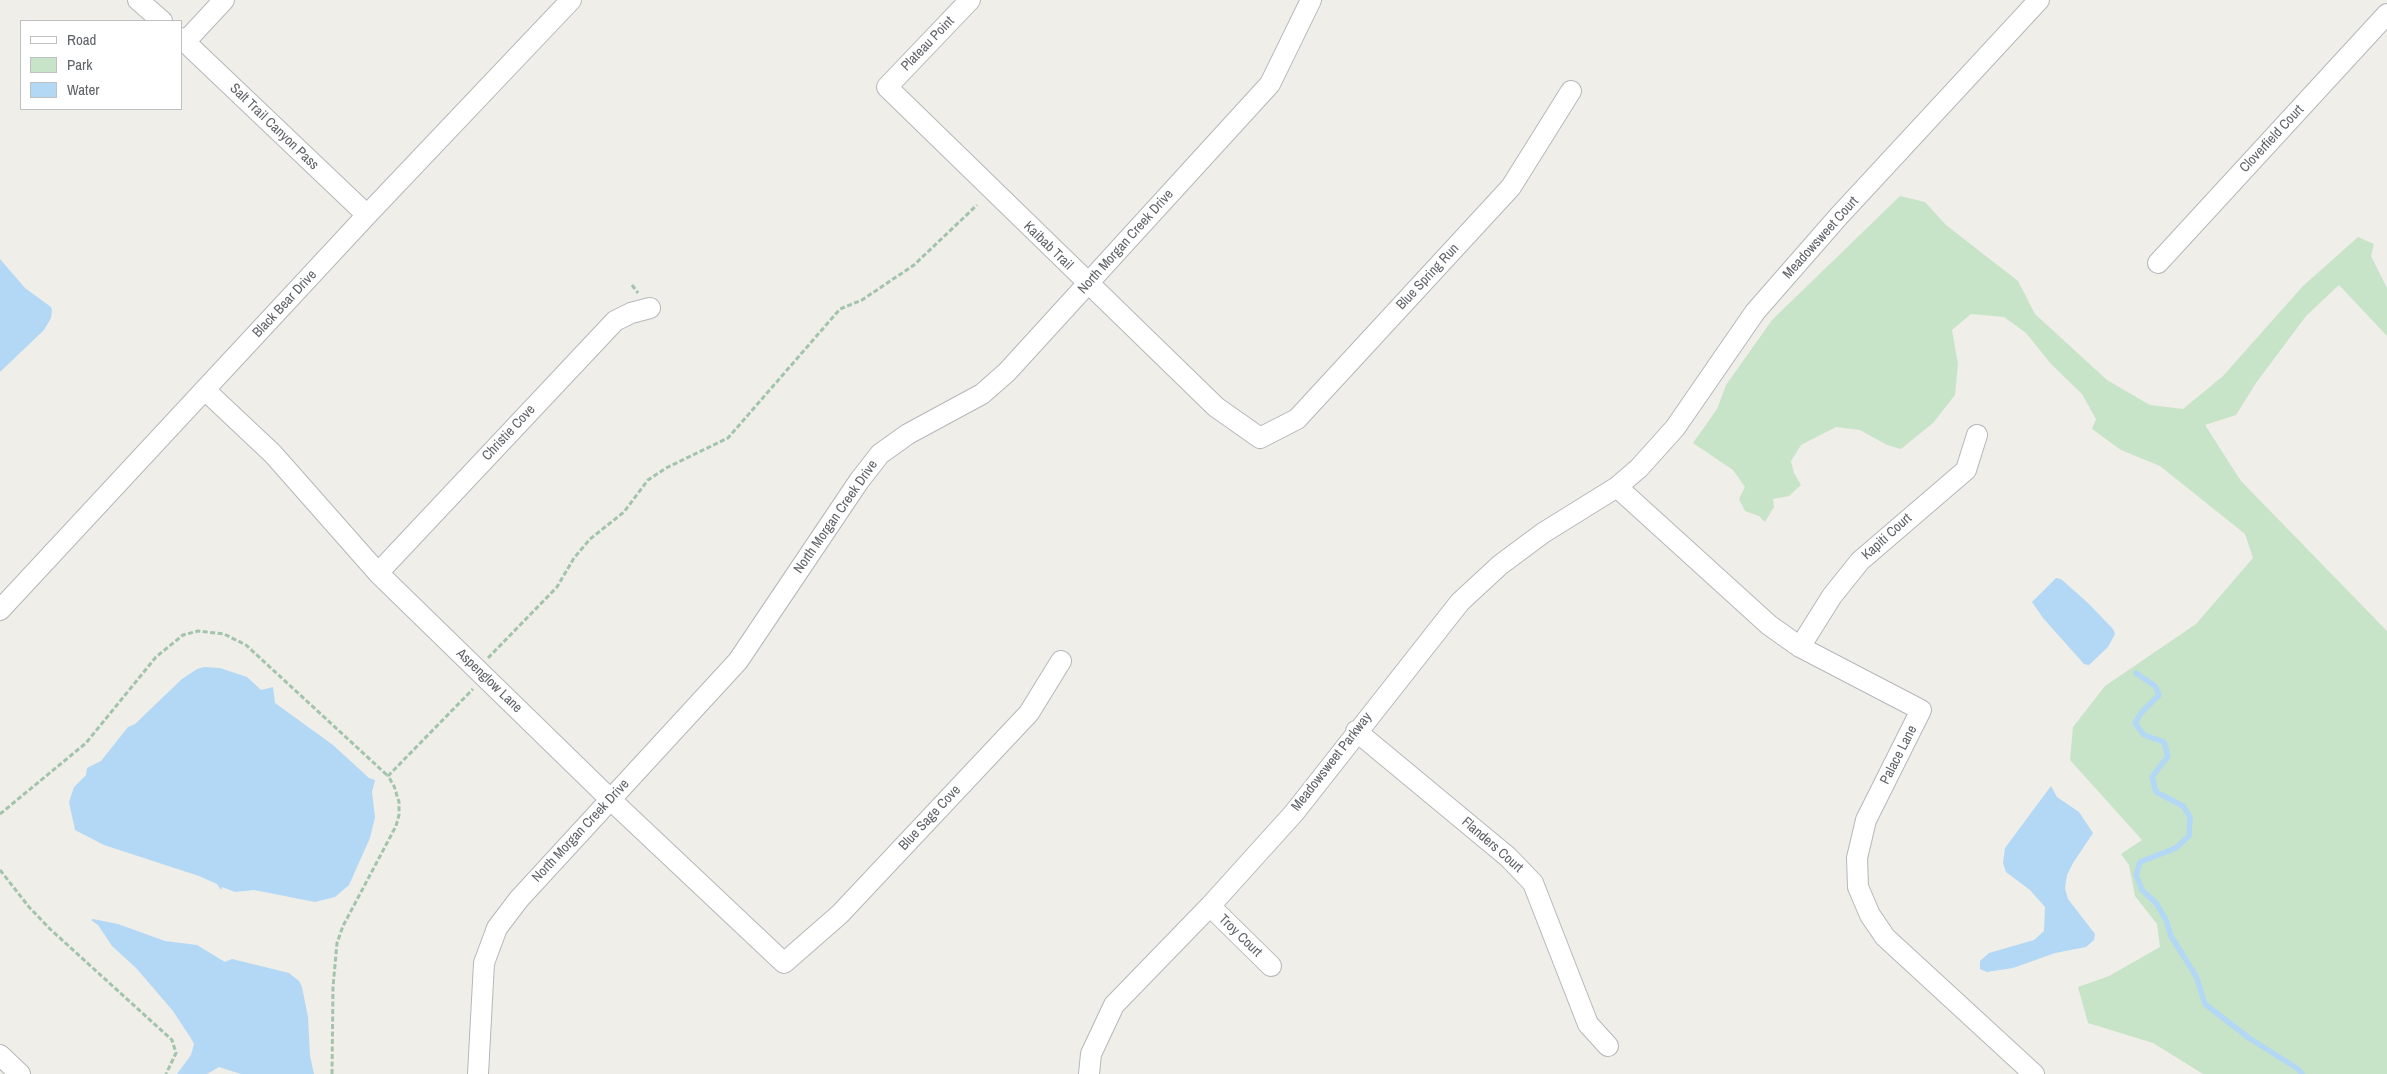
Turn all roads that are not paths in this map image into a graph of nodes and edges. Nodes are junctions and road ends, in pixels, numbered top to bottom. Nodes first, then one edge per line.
1 (138, 0) edge
2 (224, 0) edge
3 (571, 0) edge
4 (970, 0) edge
5 (1311, 0) edge
6 (2039, 0) edge
7 (2387, 14) edge
8 (161, 20) edge
9 (183, 40) edge
10 (887, 87) joint
11 (1571, 91) dead end
12 (367, 215) junction
13 (2158, 263) dead end
14 (1088, 284) junction
15 (650, 308) dead end
16 (205, 390) junction
17 (1977, 435) dead end
18 (1260, 438) joint
19 (1618, 487) junction
20 (378, 573) junction
21 (0, 610) edge
22 (1800, 647) junction
23 (1061, 661) dead end
24 (1356, 731) junction
25 (610, 799) junction
26 (1210, 906) junction
27 (784, 963) joint
28 (1271, 966) dead end
29 (1608, 1046) dead end
30 (0, 1055) edge
31 (20, 1074) edge
32 (478, 1074) edge
33 (1089, 1074) edge
34 (2034, 1074) edge

1 - 8 street
2 - 9 street
3 - 12 street, Black Bear Drive
4 - 10 street, Plateau Point
5 - 14 street, North Morgan Creek Drive
6 - 19 street, Meadowsweet Court
7 - 13 street, Cloverfield Court
9 - 12 street, Salt Trail Canyon Pass
10 - 14 street, Kaibab Trail
11 - 18 street, Blue Spring Run
12 - 16 street, Black Bear Drive
14 - 18 street, Kaibab Trail
14 - 25 street, North Morgan Creek Drive
15 - 20 street, Christie Cove
16 - 20 street, Aspenglow Lane
16 - 21 street, Black Bear Drive
17 - 22 street, Kapiti Court
19 - 22 street, Palace Lane
19 - 24 street, Meadowsweet Parkway
20 - 25 street, Aspenglow Lane
22 - 34 street, Palace Lane
23 - 27 street, Blue Sage Cove
24 - 26 street, Meadowsweet Parkway
24 - 29 street, Flanders Court
25 - 27 street, Aspenglow Lane
25 - 32 street, North Morgan Creek Drive
26 - 28 street, Troy Court
26 - 33 street, Meadowsweet Parkway
30 - 31 street

